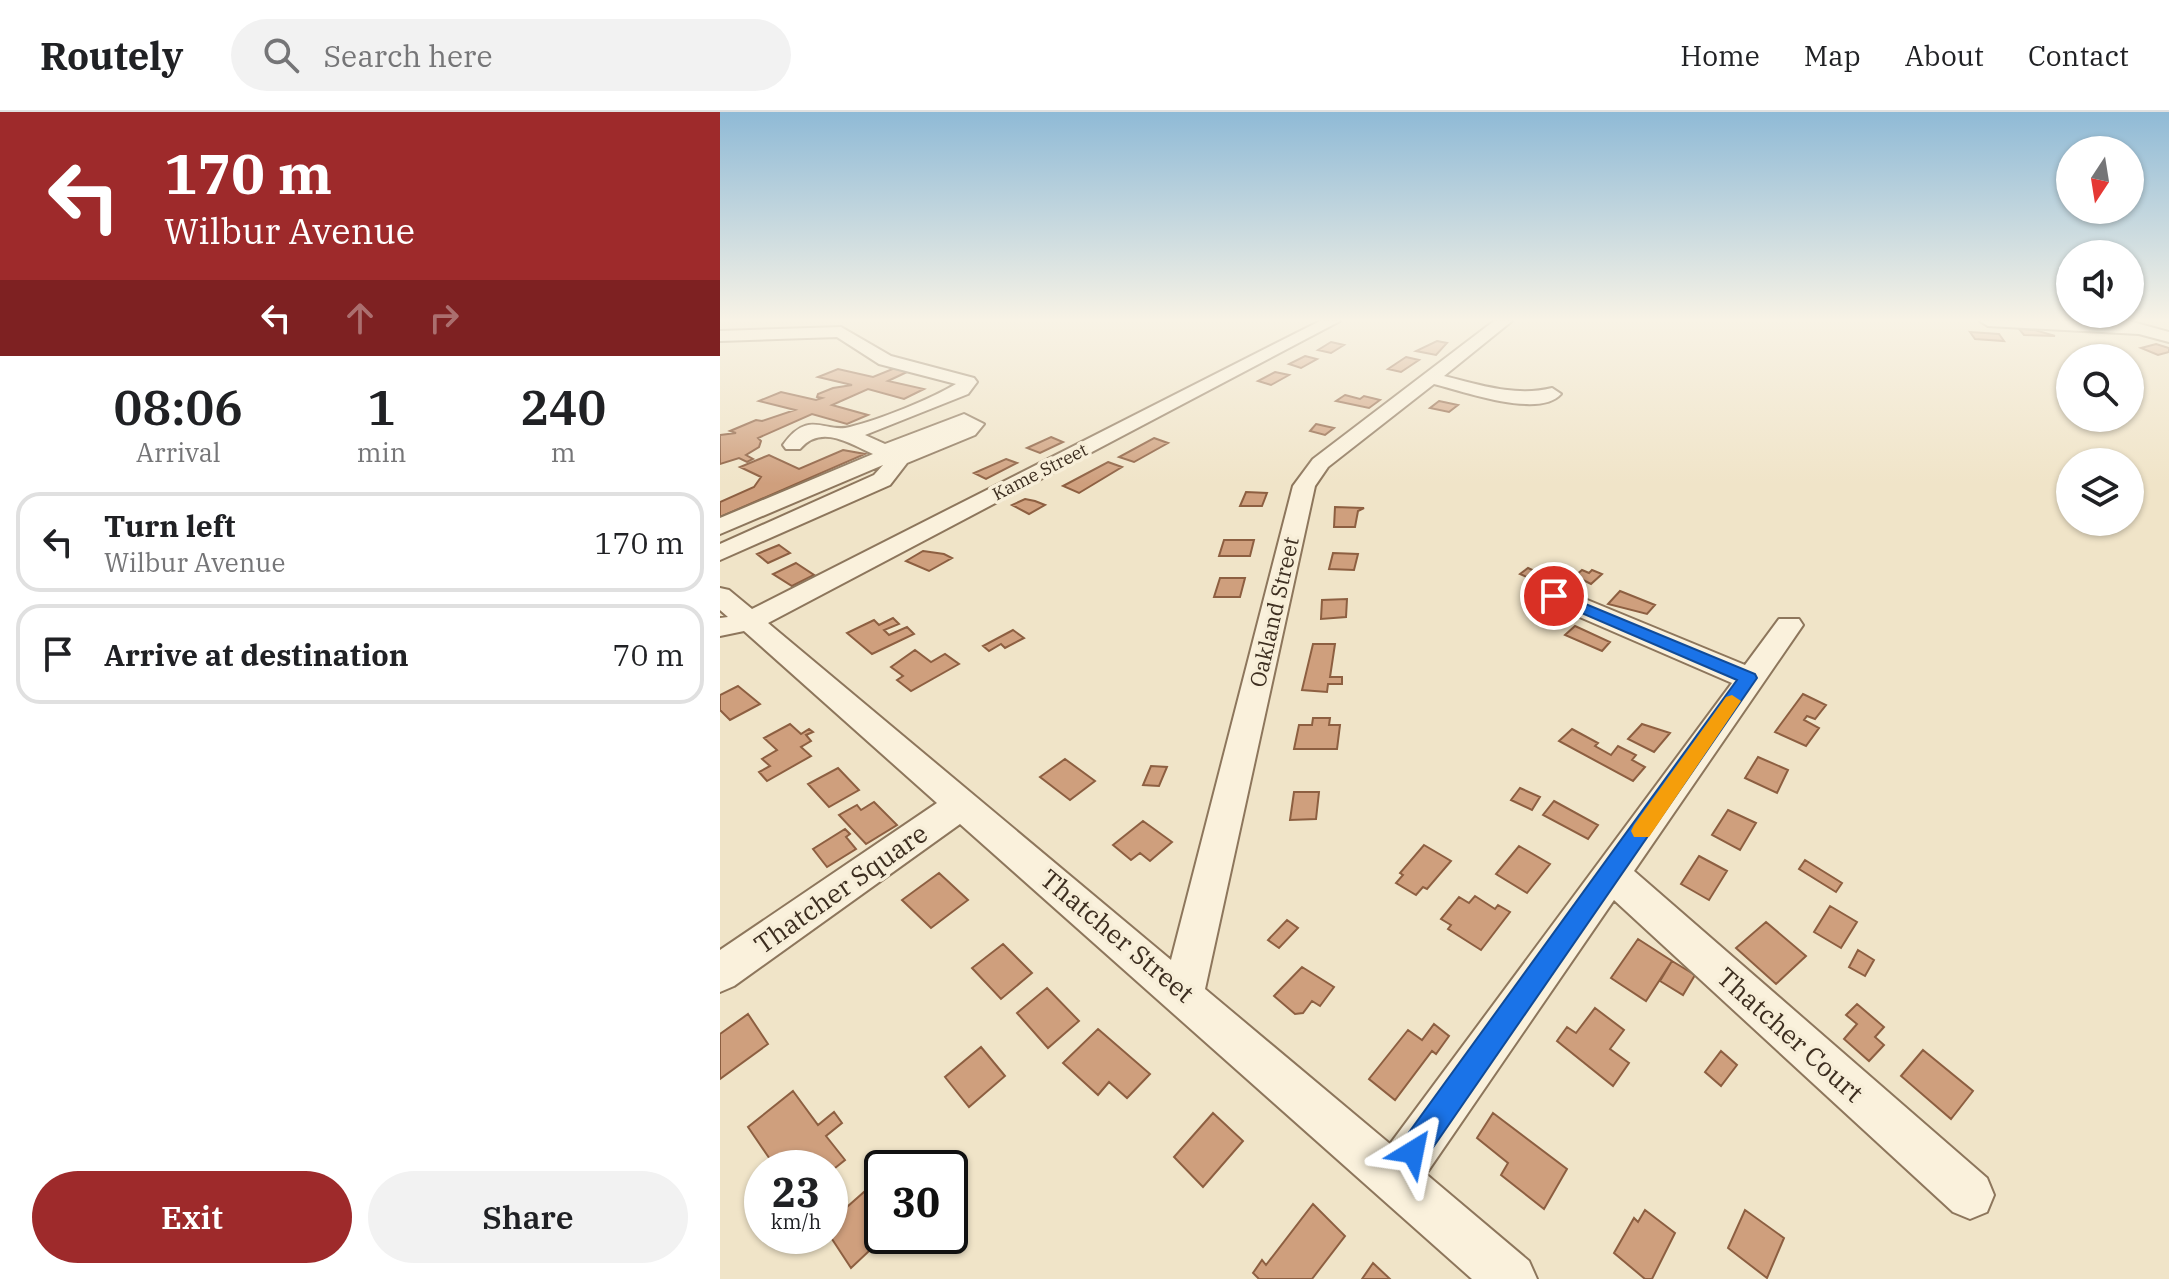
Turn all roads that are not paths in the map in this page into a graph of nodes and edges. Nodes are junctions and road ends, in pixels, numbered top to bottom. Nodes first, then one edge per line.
1 (943, 375) edge
2 (1225, 375) edge
3 (1434, 375) edge
4 (1424, 383) junction
5 (1552, 394) dead end
6 (848, 435) junction
7 (793, 445) dead end
8 (892, 455) junction
9 (720, 527) edge
10 (720, 553) edge
11 (720, 596) edge
12 (1554, 596) dead end
13 (734, 625) edge
14 (1789, 625) dead end
15 (1748, 678) junction
16 (962, 804) junction
17 (1611, 874) junction
18 (720, 973) edge
19 (1183, 993) junction
20 (1395, 1177) junction
21 (1970, 1195) dead end
22 (1511, 1279) edge

1 - 6 street
2 - 13 street, Kame Street
3 - 4 street, Oakland Street
4 - 5 street
4 - 19 street, Oakland Street
6 - 7 street
6 - 8 street
8 - 9 street
8 - 10 street
11 - 13 street, Thatcher Street
12 - 15 street
13 - 16 street, Thatcher Street
14 - 15 street
15 - 17 street
16 - 18 street, Thatcher Square
16 - 19 street, Thatcher Street
17 - 20 street
17 - 21 street, Thatcher Court
19 - 20 street, Thatcher Street
20 - 22 street, Thatcher Street

